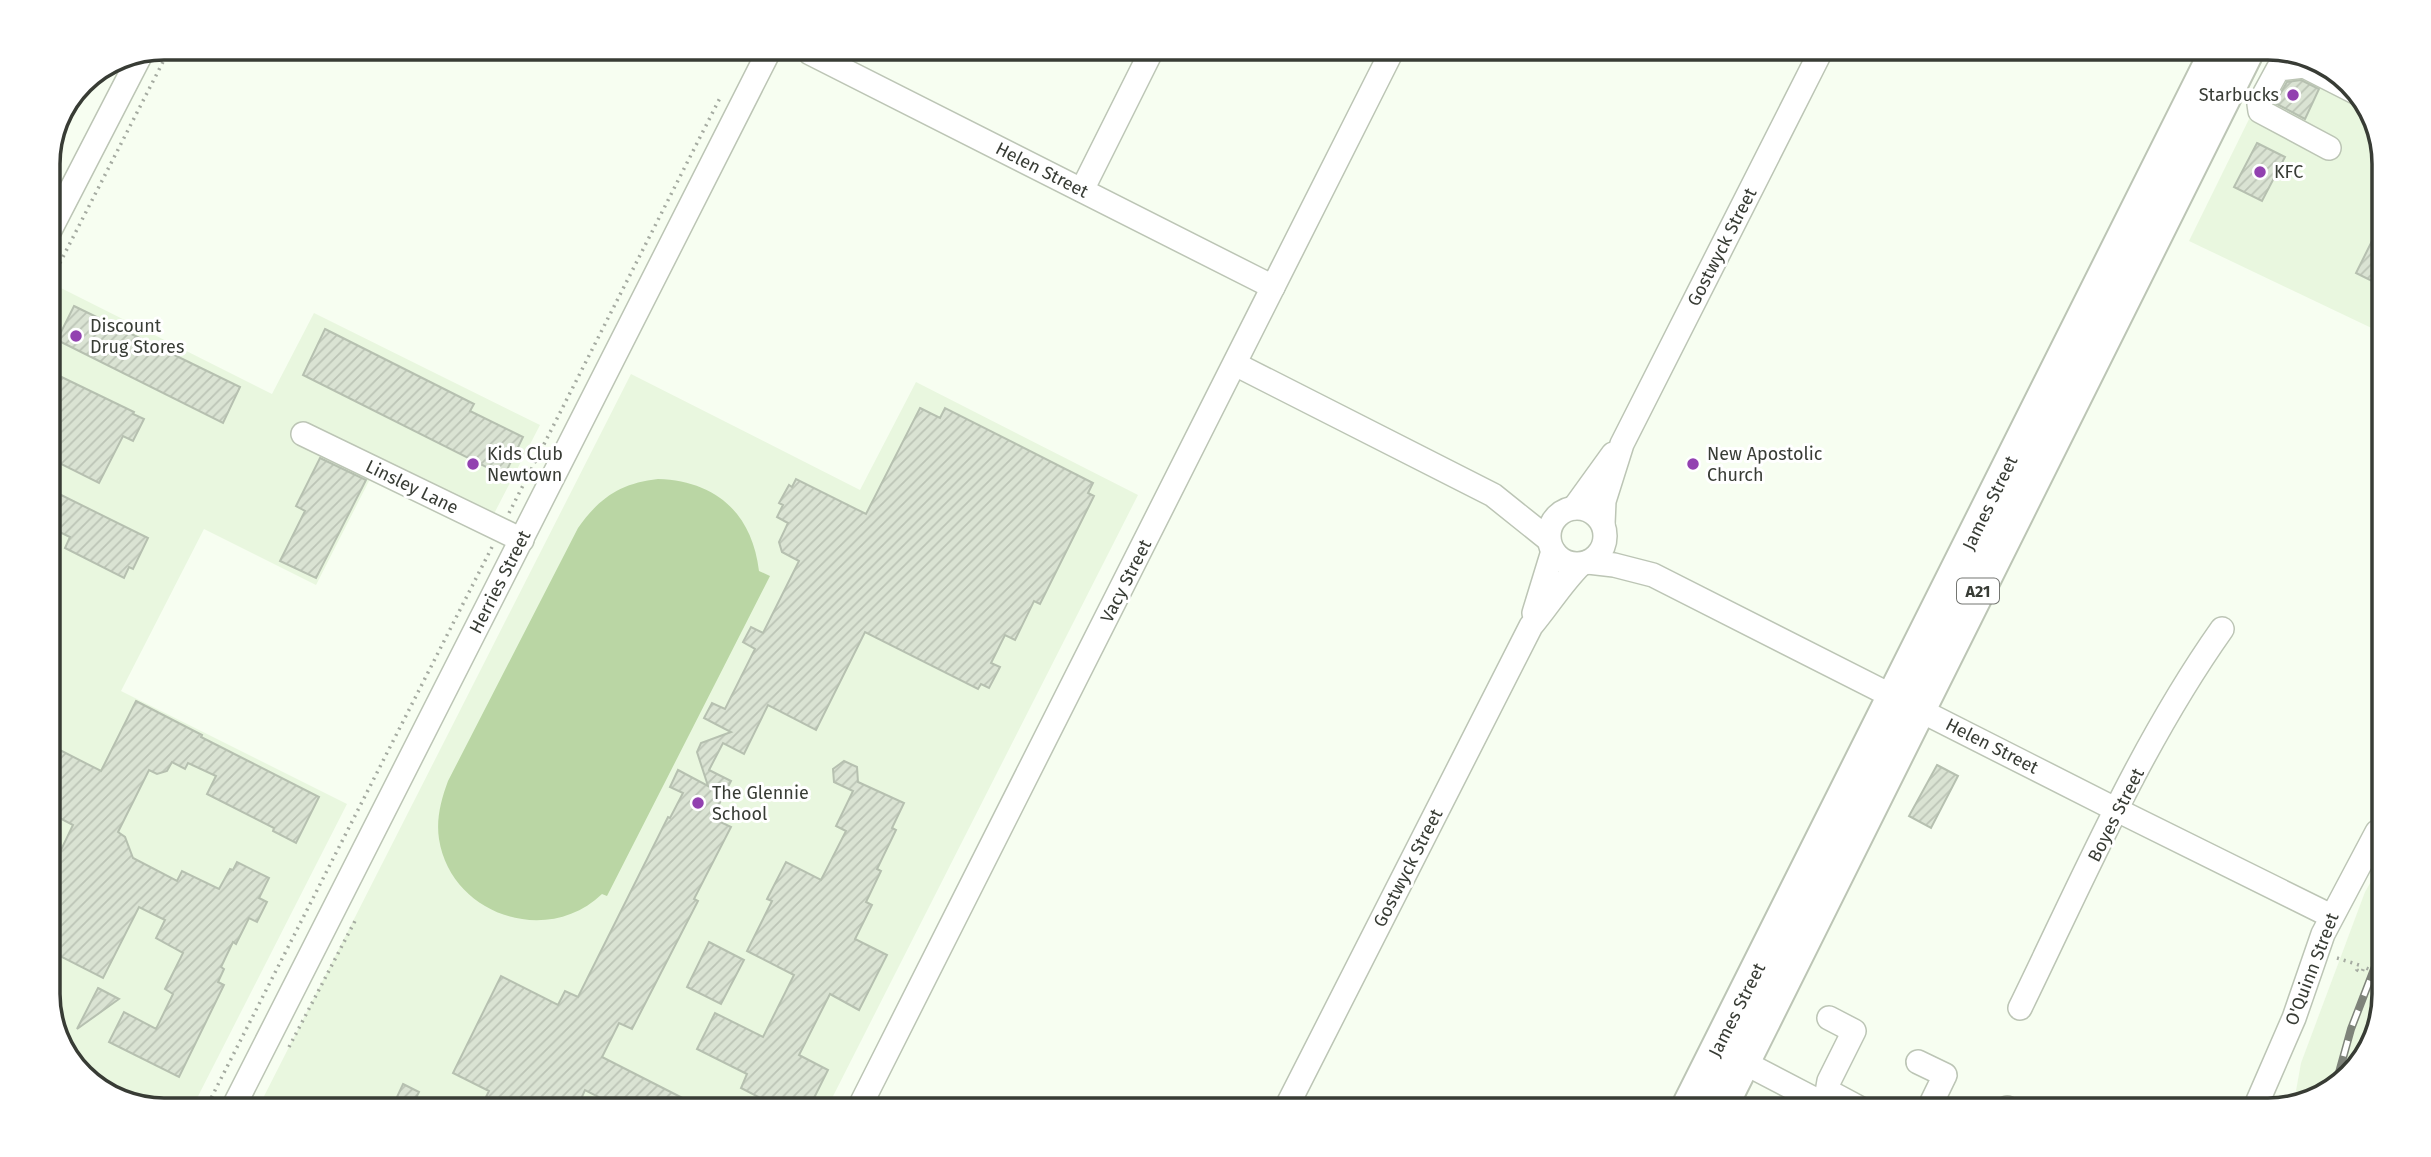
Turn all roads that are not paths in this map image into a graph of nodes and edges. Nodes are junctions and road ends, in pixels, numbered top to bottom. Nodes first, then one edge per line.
1 (764, 60) edge
2 (824, 60) edge
3 (1148, 60) edge
4 (1387, 60) edge
5 (1816, 60) edge
6 (2213, 60) edge
7 (2242, 60) edge
8 (135, 63) edge
9 (2304, 66) edge
10 (2304, 66) edge
11 (2325, 77) edge
12 (2329, 148) dead end
13 (1082, 190) junction
14 (60, 211) edge
15 (1273, 287) junction
16 (1236, 364) junction
17 (303, 434) dead end
18 (1622, 444) junction
19 (1493, 495) junction
20 (1569, 509) junction
21 (1604, 528) junction
22 (522, 540) junction
23 (1551, 545) junction
24 (1584, 564) junction
25 (1653, 575) junction
26 (1531, 626) junction
27 (2222, 629) dead end
28 (1907, 702) junction
29 (2117, 810) junction
30 (2372, 841) edge
31 (2331, 916) junction
32 (2020, 1008) dead end
33 (1829, 1018) dead end
34 (1742, 1062) junction
35 (1918, 1062) dead end
36 (1826, 1097) junction
37 (238, 1098) edge
38 (864, 1098) edge
39 (1291, 1098) edge
40 (1693, 1098) edge
41 (1725, 1098) edge
42 (1812, 1098) edge
43 (1823, 1098) edge
44 (1841, 1098) edge
45 (1934, 1098) edge
46 (2259, 1098) edge

1 - 22 street, Herries Street
2 - 13 street, Helen Street
3 - 13 street
4 - 15 street, Vacy Street
5 - 18 street, Gostwyck Street
6 - 28 highway, James Street / A21
7 - 28 highway, James Street / A21
8 - 14 street
9 - 12 street
10 - 11 street
13 - 15 street, Helen Street
15 - 16 street, Vacy Street
16 - 19 street
16 - 38 street, Vacy Street
17 - 22 street, Linsley Lane
18 - 20 street, Gostwyck Street
18 - 21 street, Gostwyck Street
19 - 20 street
19 - 23 street
20 - 21 street
20 - 23 street
21 - 24 street
21 - 25 street, Helen Street
22 - 37 street, Herries Street
23 - 24 street
23 - 26 street, Gostwyck Street
24 - 25 street, Helen Street
24 - 26 street, Gostwyck Street
25 - 28 street, Helen Street
26 - 39 street, Gostwyck Street
27 - 29 street, Boyes Street
28 - 29 street, Helen Street
28 - 34 highway, James Street / A21
28 - 40 highway, James Street / A21
29 - 31 street, Helen Street
29 - 32 street, Boyes Street
30 - 31 street, O'Quinn Street
31 - 46 street, O'Quinn Street
33 - 36 street
34 - 41 highway, James Street / A21
34 - 42 street
35 - 45 street
36 - 43 street
36 - 44 street

